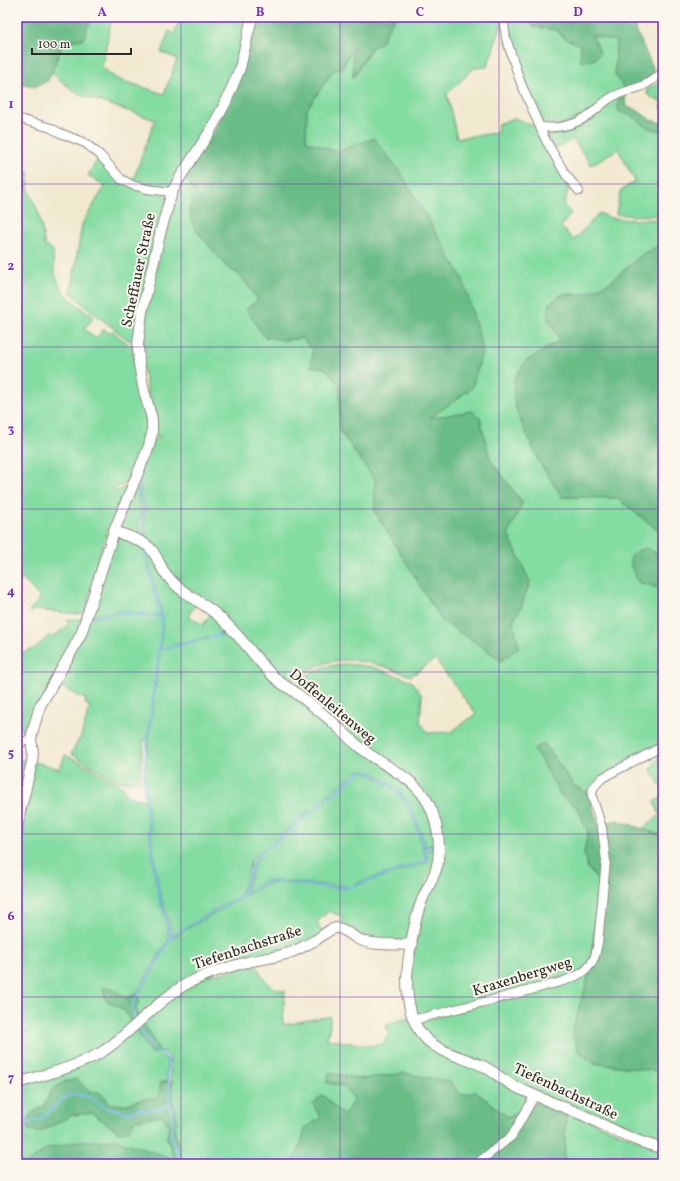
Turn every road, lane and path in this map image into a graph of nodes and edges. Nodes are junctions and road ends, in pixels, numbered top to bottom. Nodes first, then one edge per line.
1 (252, 17) edge
2 (503, 17) edge
3 (663, 73) edge
4 (17, 118) edge
5 (541, 127) junction
6 (578, 191) dead end
7 (172, 192) junction
8 (114, 531) junction
9 (31, 740) junction
10 (17, 744) edge
11 (663, 746) edge
12 (17, 832) edge
13 (412, 945) junction
14 (413, 1020) junction
15 (17, 1083) edge
16 (535, 1095) junction
17 (663, 1148) edge
18 (476, 1164) edge

1 - 7 street, Scheffauer Straße
2 - 5 street
3 - 5 street
4 - 7 street
5 - 6 street
7 - 8 street, Scheffauer Straße
8 - 9 street, Scheffauer Straße
8 - 13 street, Doffenleitenweg
9 - 10 street
9 - 12 street, Scheffauer Straße
11 - 14 street, Kraxenbergweg
13 - 14 street, Tiefenbachstraße
13 - 15 street, Tiefenbachstraße
14 - 16 street, Tiefenbachstraße
16 - 17 street, Tiefenbachstraße
16 - 18 street

